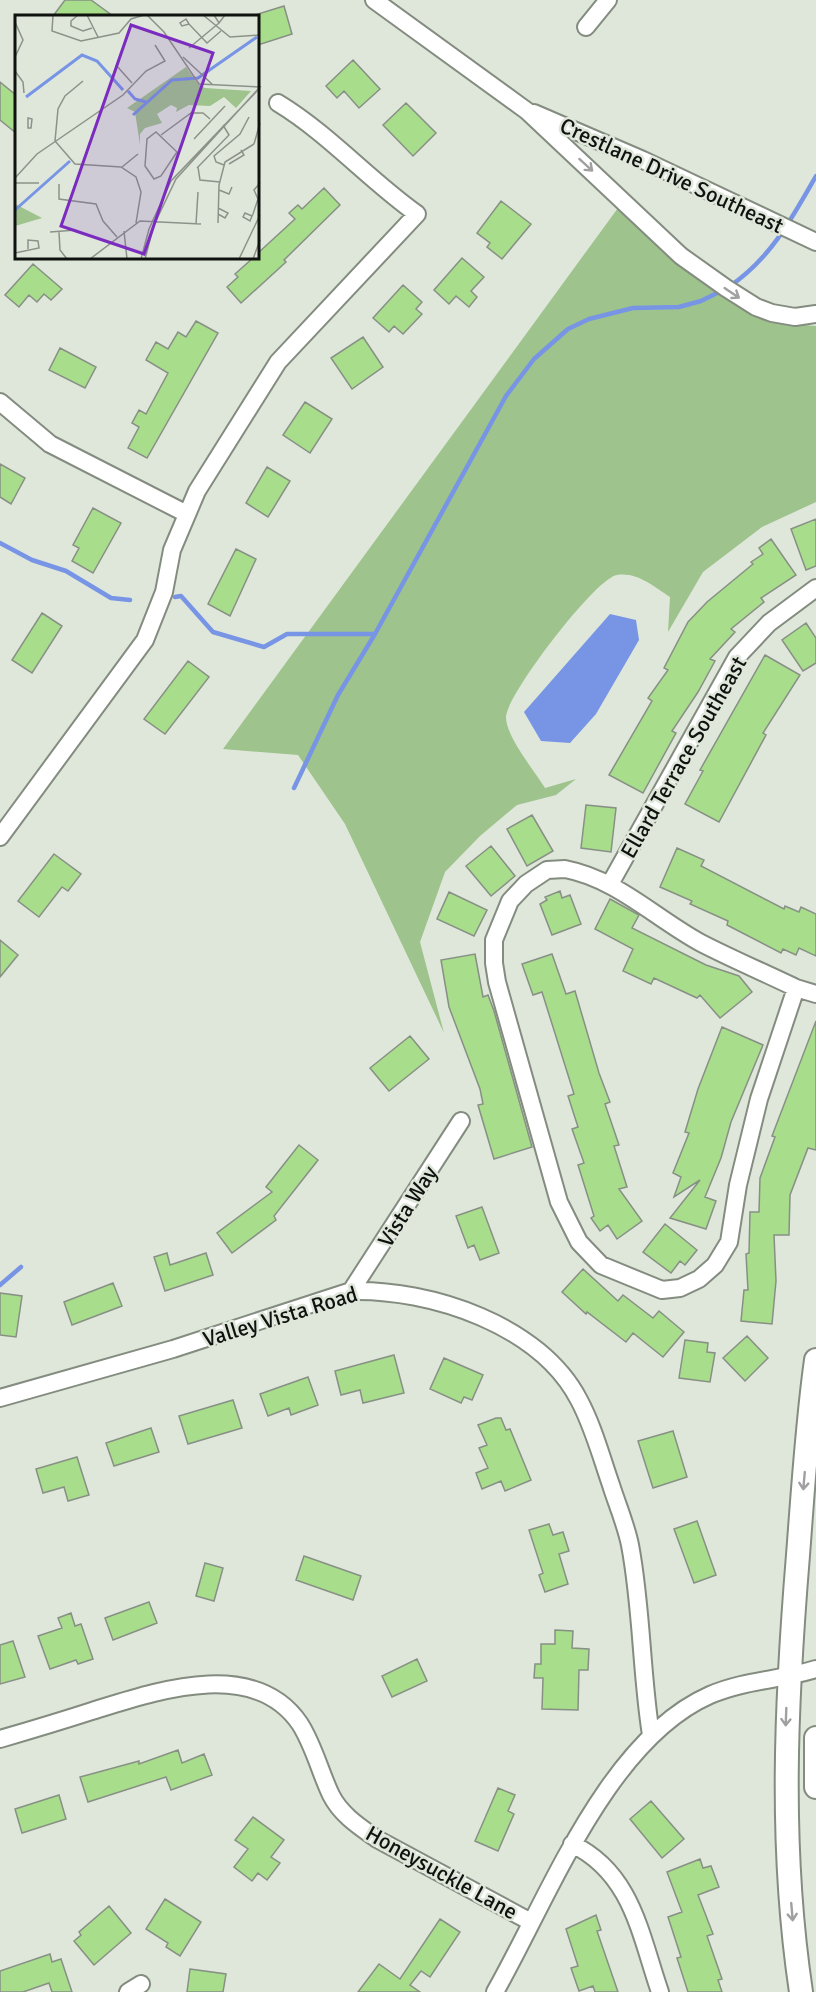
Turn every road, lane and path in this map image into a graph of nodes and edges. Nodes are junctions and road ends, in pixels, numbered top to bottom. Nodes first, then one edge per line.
1 (374, 0) edge
2 (608, 0) edge
3 (586, 27) dead end
4 (278, 103) dead end
5 (527, 111) junction
6 (816, 242) edge
7 (816, 314) edge
8 (0, 402) edge
9 (187, 514) junction
10 (816, 588) edge
11 (0, 837) edge
12 (610, 884) junction
13 (796, 988) junction
14 (816, 994) edge
15 (460, 1120) dead end
16 (351, 1291) junction
17 (816, 1360) edge
18 (0, 1398) edge
19 (816, 1670) edge
20 (788, 1678) junction
21 (651, 1735) junction
22 (816, 1738) edge
23 (0, 1739) edge
24 (816, 1787) edge
25 (572, 1844) junction
26 (531, 1922) junction
27 (495, 1992) edge
28 (660, 1992) edge
29 (801, 1992) edge

1 - 5 street, Crestlane Drive Southeast
2 - 3 street
4 - 9 street
5 - 6 street, Crestlane Drive Southeast
5 -> 7 street, Crestlane Drive Southeast
8 - 9 street
9 - 11 street
10 - 12 street, Ellard Terrace Southeast
12 - 13 street
12 - 13 street
13 - 14 street
15 - 16 street, Vista Way
16 - 18 street, Valley Vista Road
16 - 21 street, Valley Vista Road
17 -> 20 street
19 - 20 street
20 - 21 street
20 -> 29 street
21 - 25 street
22 - 24 street
23 - 26 street, Honeysuckle Lane
25 - 26 street
25 - 28 street
26 - 27 street

